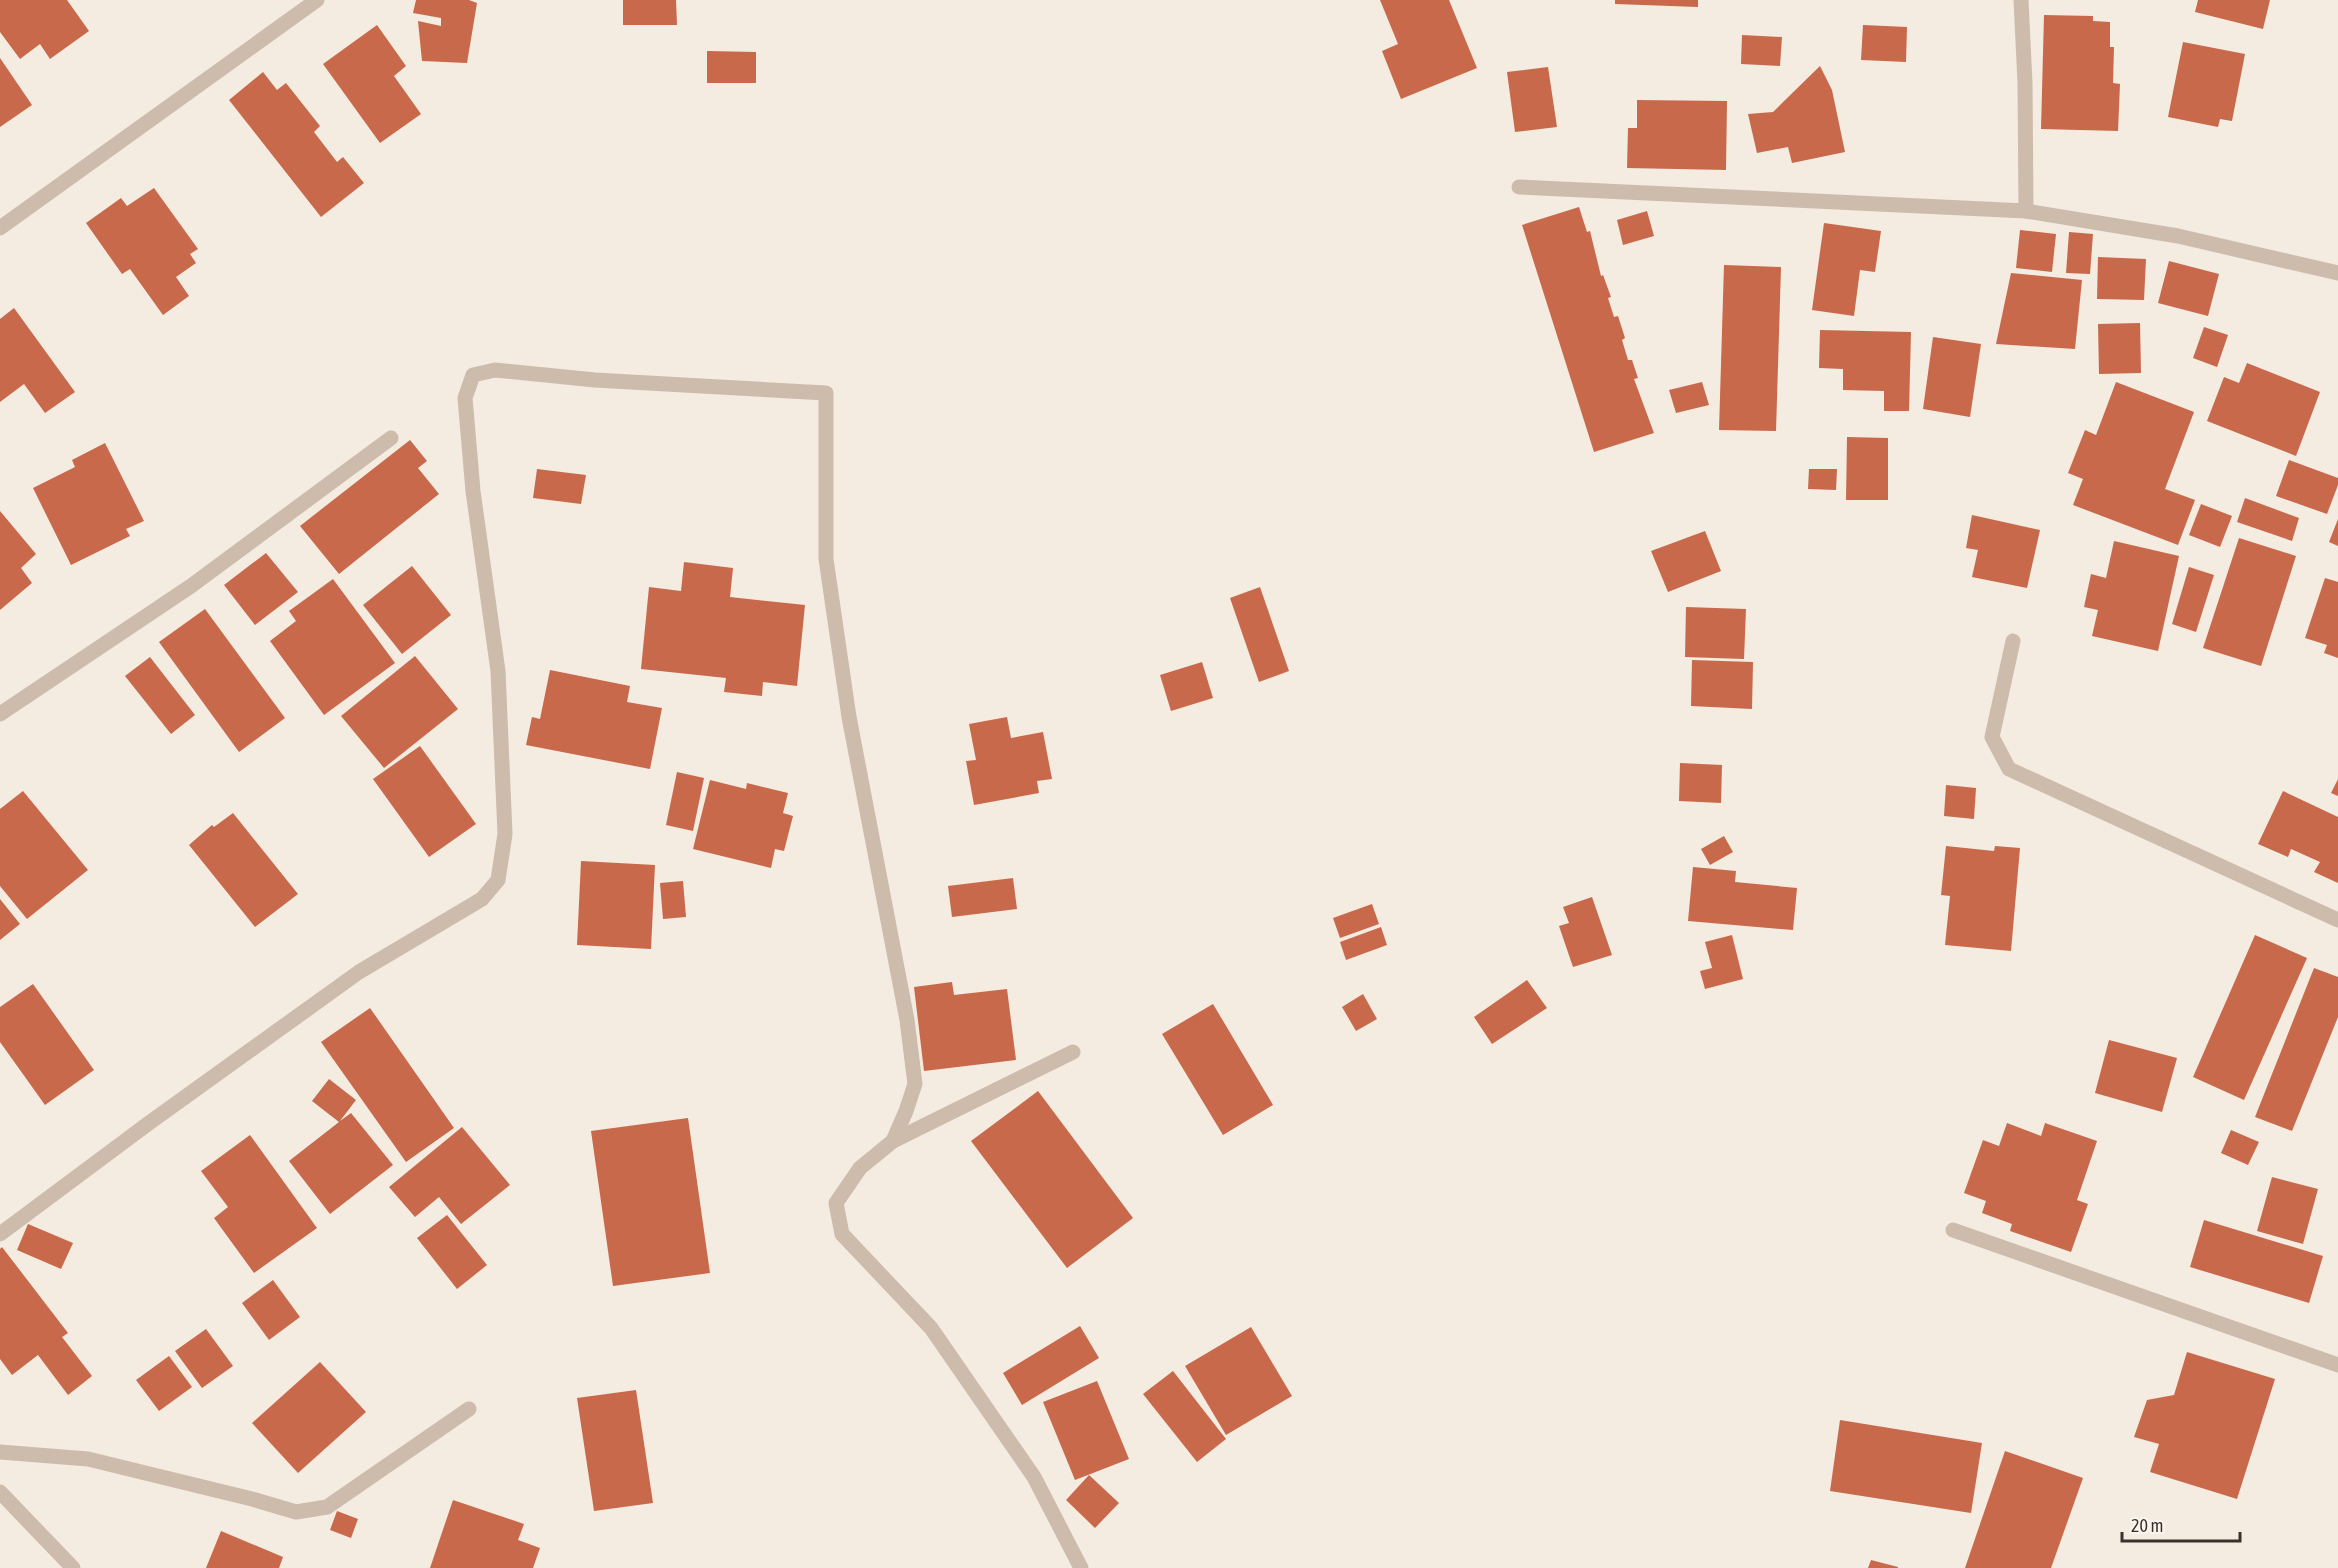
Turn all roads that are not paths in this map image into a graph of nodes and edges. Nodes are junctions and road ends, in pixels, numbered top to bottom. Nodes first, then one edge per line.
1 (317, 0) edge
2 (2020, 0) edge
3 (1519, 187) dead end
4 (2026, 211) junction
5 (0, 228) edge
6 (2338, 273) edge
7 (391, 438) dead end
8 (2013, 641) dead end
9 (0, 714) edge
10 (2338, 920) edge
11 (1073, 1052) dead end
12 (893, 1141) junction
13 (1953, 1230) dead end
14 (0, 1234) edge
15 (2338, 1365) edge
16 (469, 1408) dead end
17 (0, 1452) edge
18 (0, 1492) edge
19 (73, 1568) edge
20 (1081, 1568) edge

1 - 5 street
2 - 4 street
3 - 4 street
4 - 6 street
7 - 9 street
8 - 10 street
11 - 12 street
12 - 14 street
12 - 20 street
13 - 15 street
16 - 17 street
18 - 19 street

